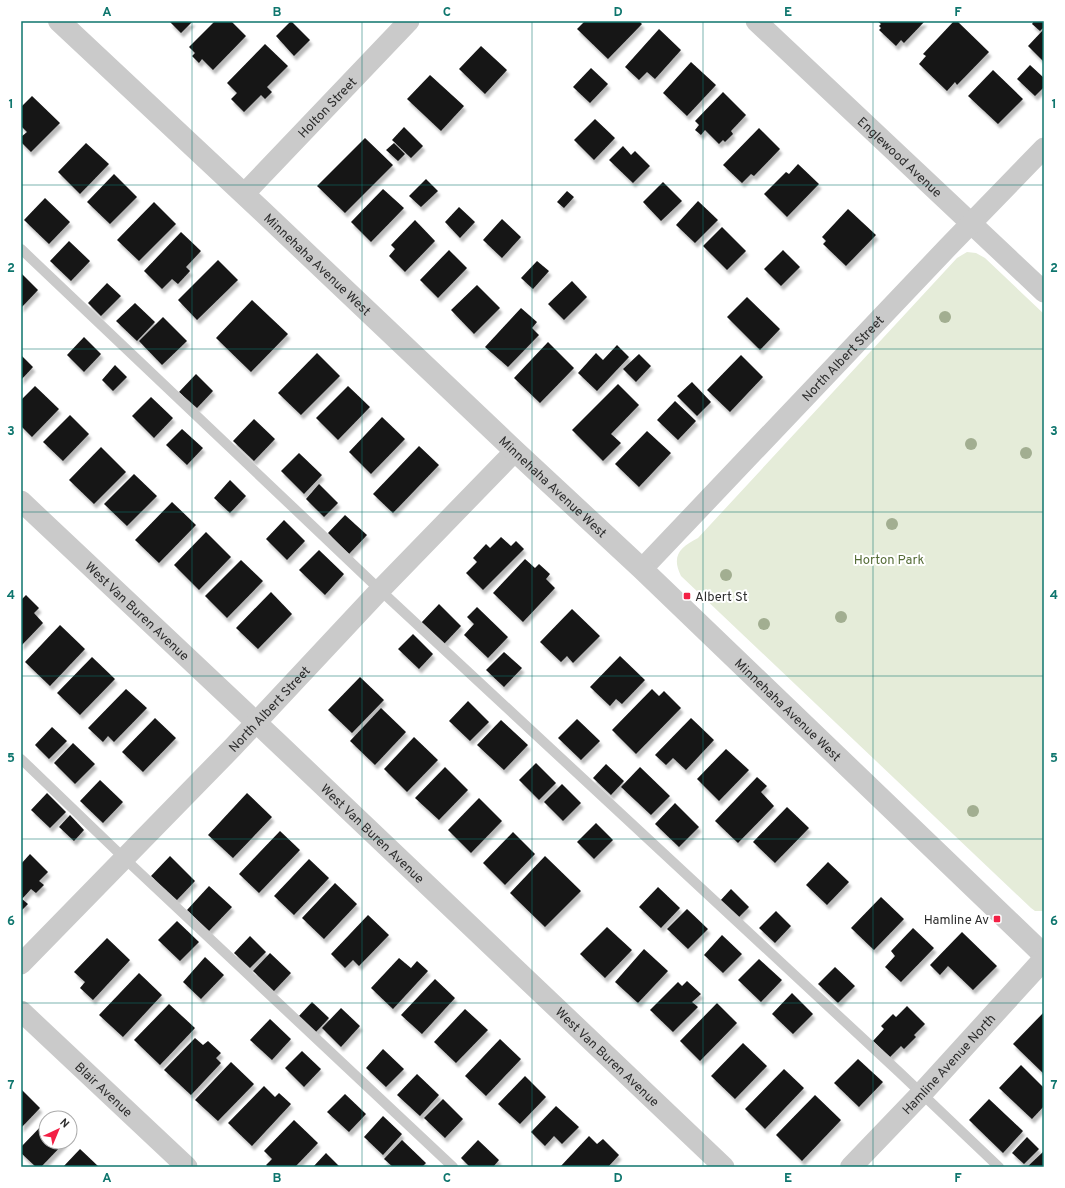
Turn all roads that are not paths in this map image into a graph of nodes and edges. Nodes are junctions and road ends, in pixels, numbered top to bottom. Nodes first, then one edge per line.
1 (59, 21) edge
2 (409, 21) edge
3 (756, 21) edge
4 (1044, 148) edge
5 (244, 194) junction
6 (972, 223) junction
7 (21, 249) edge
8 (1044, 292) edge
9 (514, 451) junction
10 (21, 501) edge
11 (642, 569) junction
12 (380, 590) junction
13 (256, 722) junction
14 (21, 759) edge
15 (124, 858) junction
16 (1044, 956) edge
17 (1044, 959) edge
18 (21, 964) edge
19 (21, 1010) edge
20 (922, 1093) junction
21 (187, 1167) edge
22 (452, 1167) edge
23 (724, 1167) edge
24 (851, 1167) edge
25 (999, 1167) edge

1 - 5 street, Minnehaha Avenue West
2 - 5 street, Holton Street
3 - 6 street, Englewood Avenue
4 - 6 street, North Albert Street
5 - 9 street, Minnehaha Avenue West
6 - 8 street, Englewood Avenue
6 - 11 street, North Albert Street
7 - 12 lane
9 - 11 street, Minnehaha Avenue West
9 - 12 street, North Albert Street
10 - 13 street, West Van Buren Avenue
11 - 16 street, Minnehaha Avenue West
12 - 13 street, North Albert Street
12 - 20 lane
13 - 15 street, North Albert Street
13 - 23 street, West Van Buren Avenue
14 - 15 lane
15 - 18 street, North Albert Street
15 - 22 lane
17 - 20 street, Hamline Avenue North
19 - 21 street, Blair Avenue
20 - 24 street, Hamline Avenue North
20 - 25 lane

